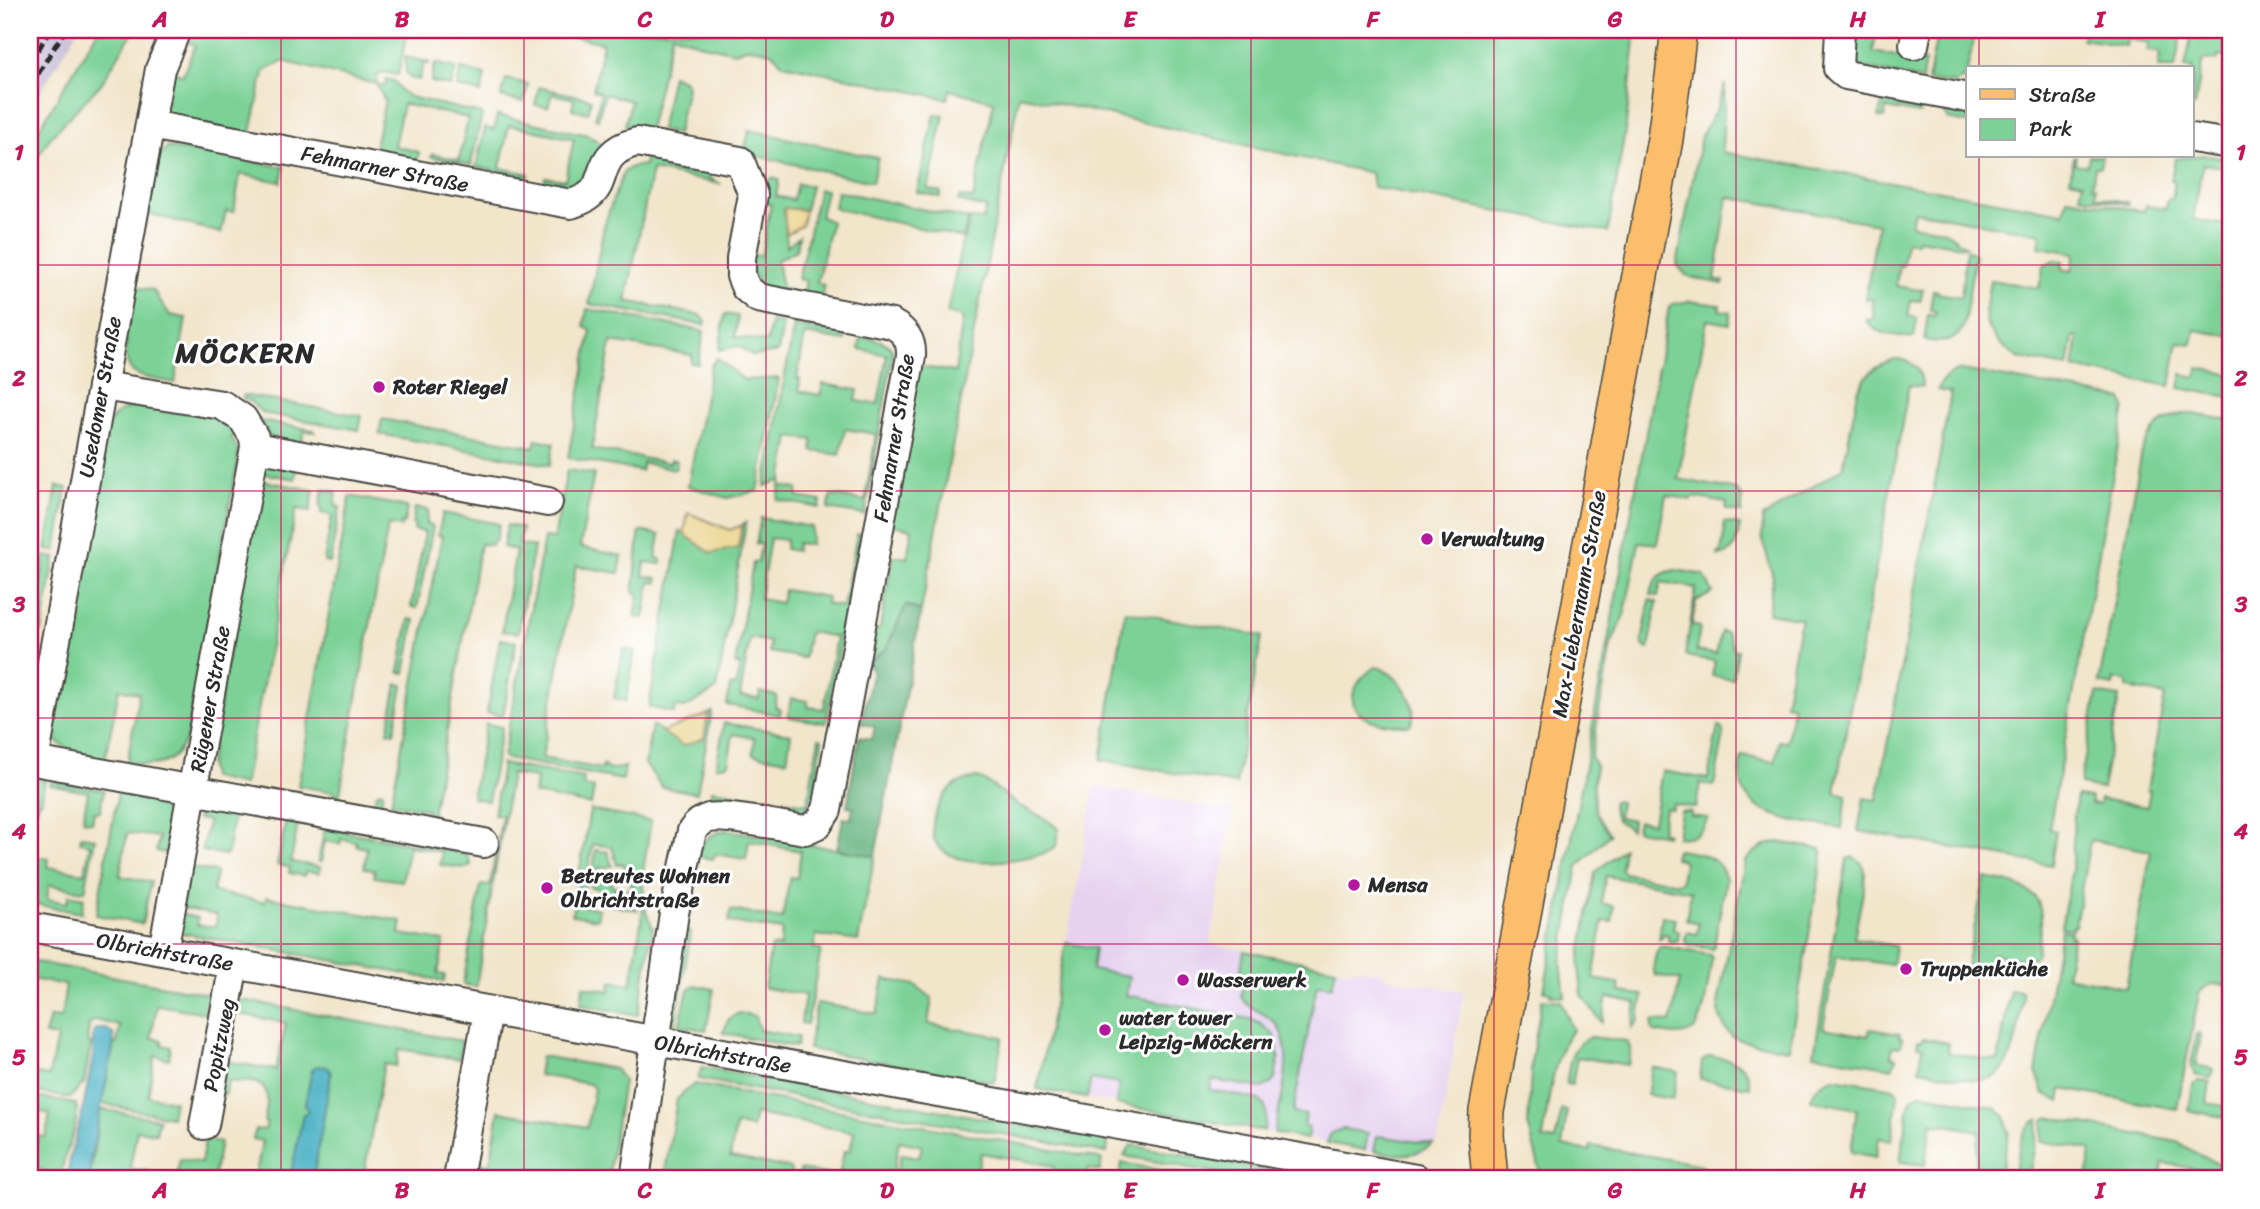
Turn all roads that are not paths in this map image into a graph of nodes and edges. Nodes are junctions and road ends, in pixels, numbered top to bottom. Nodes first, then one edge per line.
1 (1679, 30) edge
2 (1840, 30) edge
3 (174, 35) dead end
4 (1966, 98) edge
5 (150, 125) junction
6 (2194, 138) edge
7 (2230, 144) edge
8 (102, 386) junction
9 (255, 447) junction
10 (548, 502) dead end
11 (32, 761) edge
12 (193, 791) junction
13 (484, 844) dead end
14 (30, 928) edge
15 (163, 951) junction
16 (234, 964) junction
17 (488, 1011) junction
18 (656, 1042) junction
19 (204, 1125) dead end
20 (458, 1179) edge
21 (635, 1179) edge
22 (1416, 1179) edge
23 (1490, 1179) edge

1 - 23 main road, Max-Liebermann-Straße
2 - 4 street
3 - 5 street, Usedomer Straße
5 - 8 street, Usedomer Straße
5 - 18 street, Fehmarner Straße
6 - 7 street
8 - 9 street
8 - 11 street, Usedomer Straße
9 - 10 street
9 - 12 street, Rügener Straße
11 - 12 street, Usedomer Straße
12 - 13 street, Usedomer Straße
12 - 15 street, Rügener Straße
14 - 15 street, Olbrichtstraße
15 - 16 street, Olbrichtstraße
16 - 17 street, Olbrichtstraße
16 - 19 street, Popitzweg
17 - 18 street, Olbrichtstraße
17 - 20 street
18 - 21 street
18 - 22 street, Olbrichtstraße

